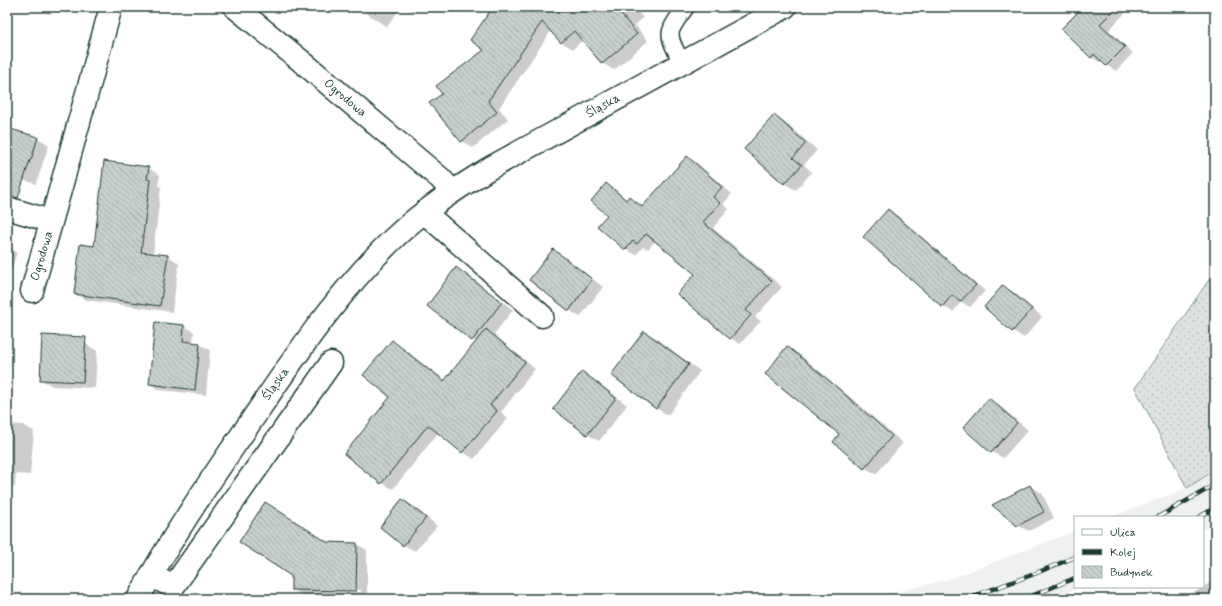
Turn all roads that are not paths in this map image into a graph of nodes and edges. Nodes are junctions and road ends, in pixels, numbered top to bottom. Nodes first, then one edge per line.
1 (111, 7) edge
2 (235, 7) edge
3 (686, 7) edge
4 (785, 7) edge
5 (682, 63) junction
6 (452, 191) junction
7 (7, 208) edge
8 (425, 213) junction
9 (51, 221) junction
10 (32, 291) dead end
11 (542, 316) dead end
12 (331, 363) dead end
13 (151, 575) junction
14 (138, 599) edge

1 - 9 street, Ogrodowa
2 - 6 street, Ogrodowa
3 - 5 lane
4 - 5 street, Śląska
5 - 6 street, Śląska
6 - 8 street, Śląska
7 - 9 street, Ogrodowa
8 - 11 street
8 - 13 street, Śląska
9 - 10 street, Ogrodowa
12 - 13 street
13 - 14 street, Śląska

